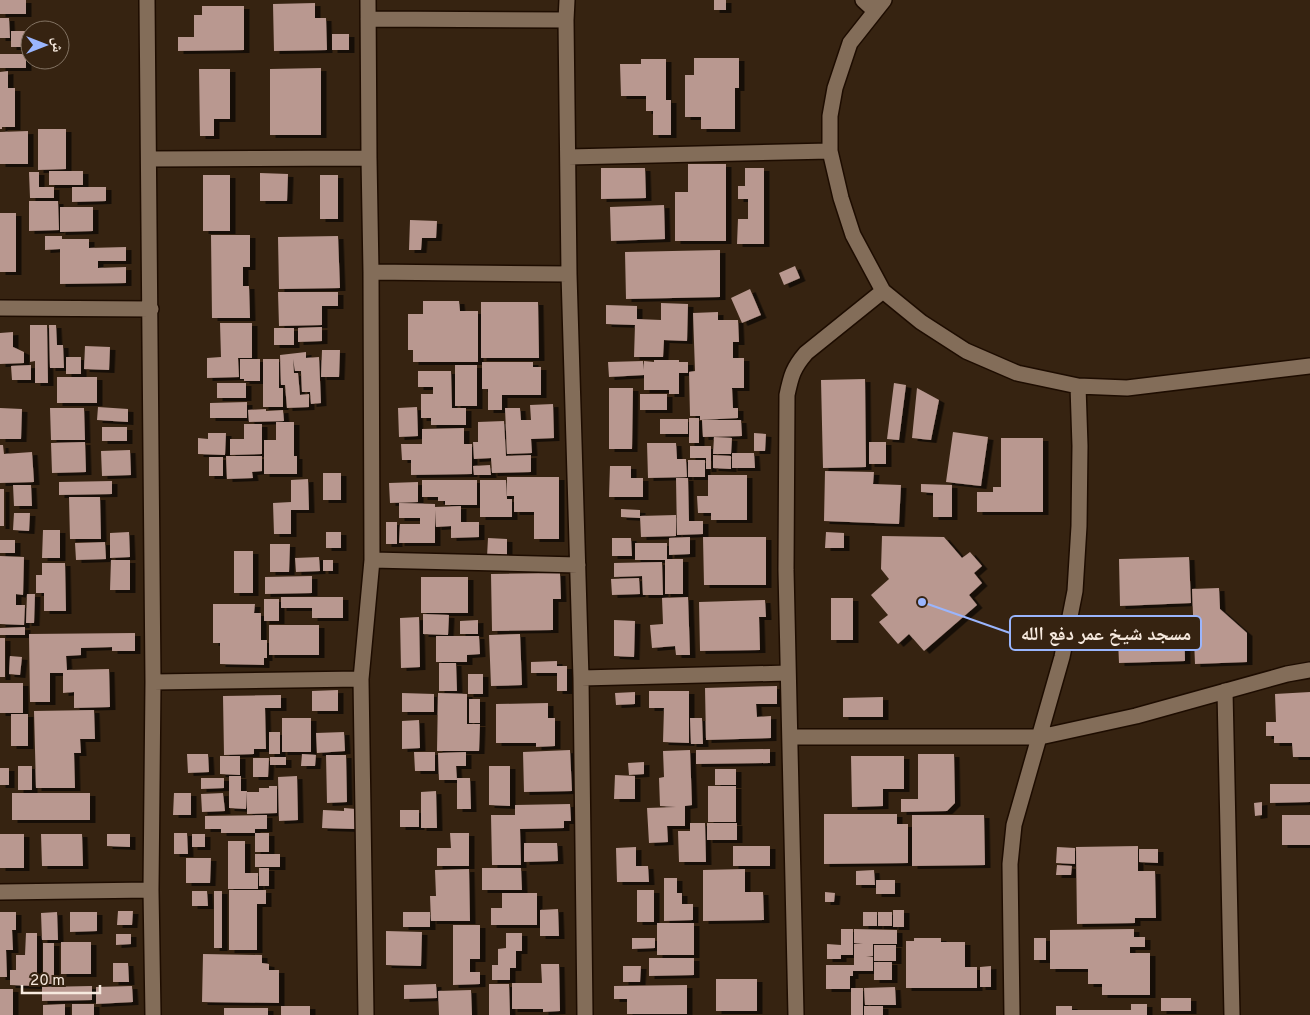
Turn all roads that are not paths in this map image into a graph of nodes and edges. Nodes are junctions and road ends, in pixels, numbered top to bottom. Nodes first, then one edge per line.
1 (147, 0) edge
2 (368, 0) edge
3 (567, 0) edge
4 (863, 0) edge
5 (880, 5) edge
6 (368, 19) junction
7 (566, 20) junction
8 (830, 151) junction
9 (568, 157) junction
10 (369, 158) junction
11 (149, 159) junction
12 (371, 272) junction
13 (569, 274) junction
14 (883, 291) junction
15 (0, 308) edge
16 (151, 309) junction
17 (1310, 366) edge
18 (1078, 386) junction
19 (372, 560) junction
20 (578, 565) junction
21 (1310, 670) edge
22 (788, 673) junction
23 (581, 678) junction
24 (361, 679) junction
25 (153, 682) junction
26 (1225, 691) junction
27 (790, 737) junction
28 (1040, 738) junction
29 (151, 890) junction
30 (0, 892) edge
31 (152, 1015) edge
32 (366, 1015) edge
33 (585, 1015) edge
34 (796, 1015) edge
35 (1012, 1015) edge
36 (1232, 1015) edge

1 - 11 street
2 - 6 street
3 - 7 street
4 - 5 street
5 - 8 street
6 - 7 street
6 - 10 street
7 - 9 street
8 - 9 street
8 - 14 street
9 - 13 street
10 - 11 street
10 - 12 street
11 - 16 street
12 - 13 street
12 - 19 street
13 - 20 street
14 - 18 street
14 - 22 street
15 - 16 street
16 - 25 street
17 - 18 street
18 - 28 street
19 - 20 street
19 - 24 street
20 - 23 street
21 - 26 street
22 - 23 street
22 - 27 street
23 - 33 street
24 - 25 street
24 - 32 street
25 - 29 street
26 - 28 street
26 - 36 street
27 - 28 street
27 - 34 street
28 - 35 street
29 - 30 street
29 - 31 street

